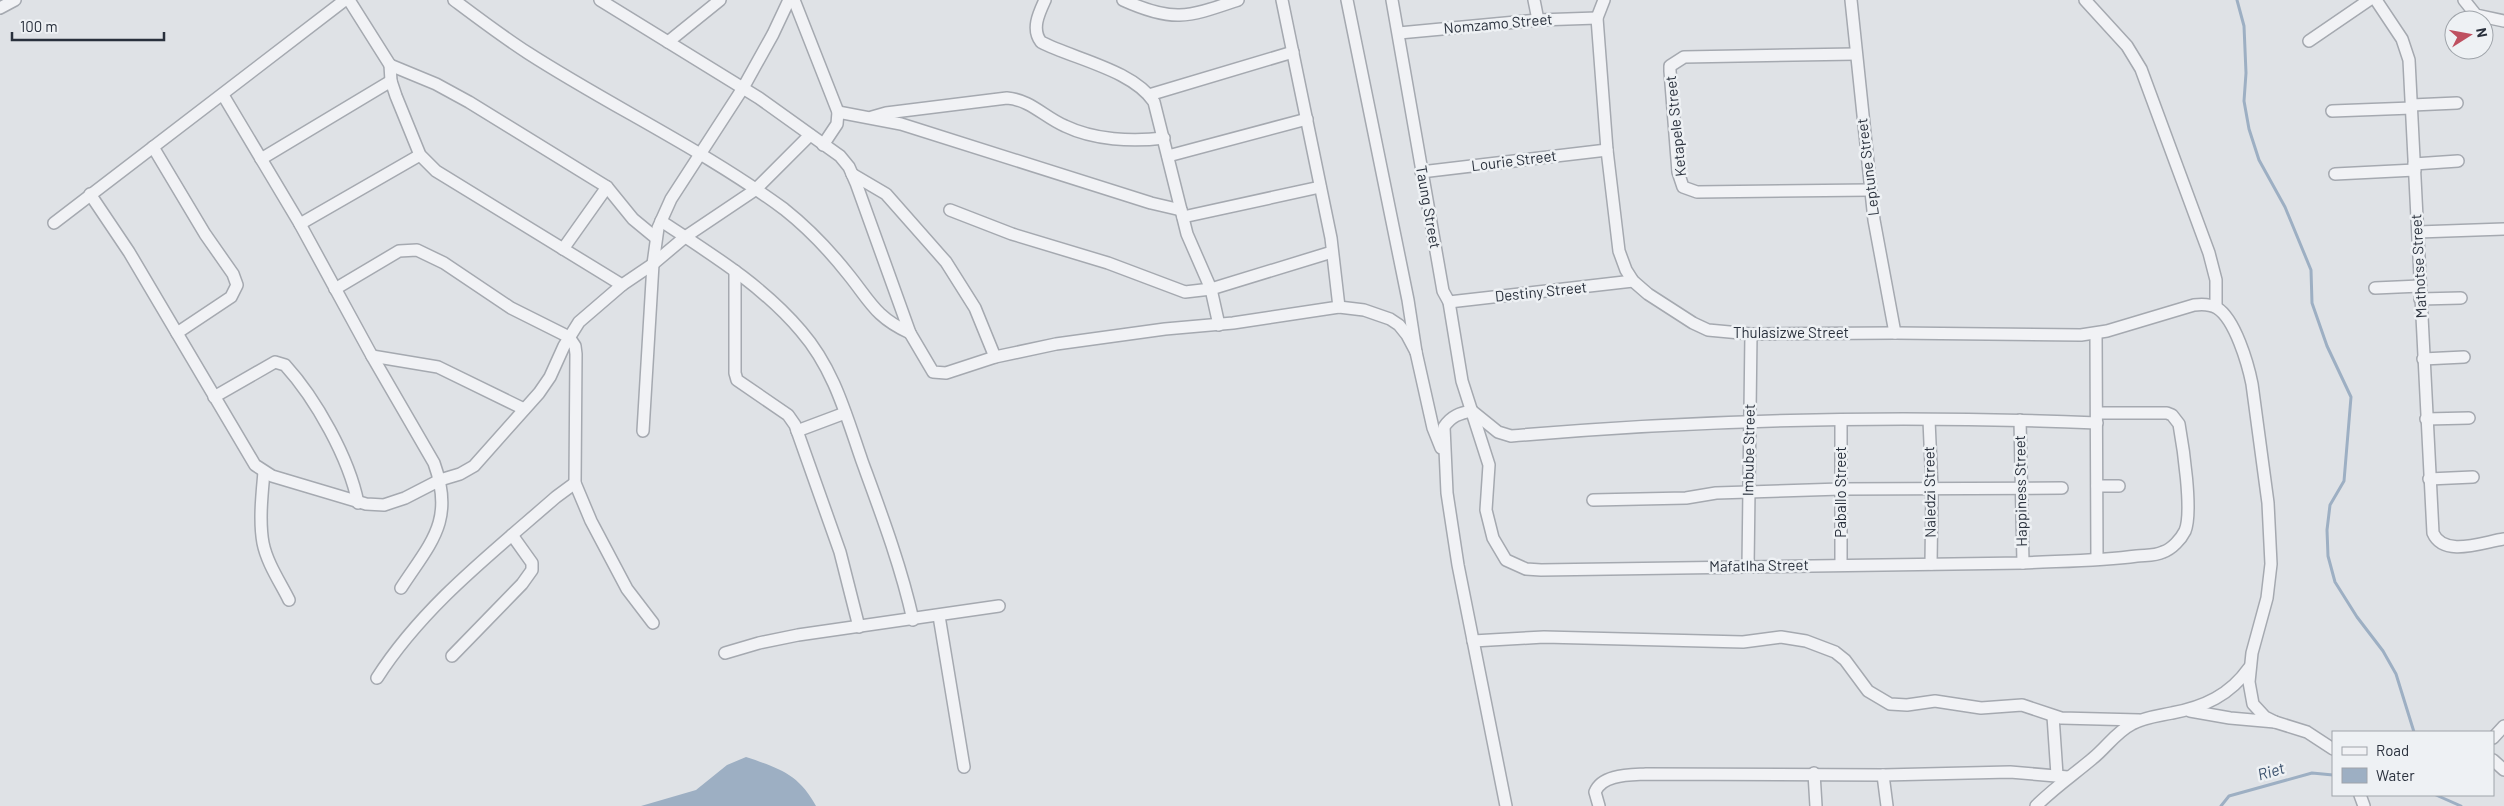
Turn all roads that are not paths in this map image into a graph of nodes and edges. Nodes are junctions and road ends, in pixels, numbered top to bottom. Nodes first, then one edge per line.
1 (15, 0) edge
2 (347, 0) edge
3 (454, 0) edge
4 (600, 0) edge
5 (720, 0) edge
6 (789, 0) edge
7 (794, 0) edge
8 (1045, 0) edge
9 (1123, 0) edge
10 (1238, 0) edge
11 (1282, 0) edge
12 (1347, 0) edge
13 (1392, 0) edge
14 (1534, 0) edge
15 (1604, 0) edge
16 (1851, 0) edge
17 (2085, 0) edge
18 (2369, 0) edge
19 (2376, 0) edge
20 (2464, 0) edge
21 (0, 8) edge
22 (1597, 18) junction
23 (1538, 20) junction
24 (2504, 21) edge
25 (1399, 32) junction
26 (2309, 41) dead end
27 (668, 42) junction
28 (1293, 52) junction
29 (1856, 54) junction
30 (390, 65) junction
31 (391, 81) junction
32 (743, 88) junction
33 (223, 95) junction
34 (1149, 95) junction
35 (2457, 103) dead end
36 (2412, 106) junction
37 (2332, 111) dead end
38 (838, 112) junction
39 (870, 118) junction
40 (1307, 119) junction
41 (810, 136) junction
42 (1164, 138) junction
43 (823, 145) junction
44 (153, 147) junction
45 (1607, 150) junction
46 (420, 156) junction
47 (700, 156) junction
48 (1168, 156) junction
49 (261, 159) junction
50 (2458, 162) dead end
51 (2415, 167) junction
52 (1421, 172) junction
53 (852, 174) junction
54 (2335, 174) dead end
55 (607, 186) junction
56 (1320, 187) junction
57 (755, 190) junction
58 (1870, 190) junction
59 (90, 194) junction
60 (950, 210) dead end
61 (1182, 213) junction
62 (661, 221) junction
63 (54, 223) dead end
64 (300, 224) junction
65 (2504, 229) edge
66 (2418, 232) junction
67 (685, 237) junction
68 (656, 238) junction
69 (563, 249) junction
70 (1332, 252) junction
71 (653, 264) junction
72 (735, 271) junction
73 (1634, 281) junction
74 (622, 285) junction
75 (2420, 286) junction
76 (2375, 288) dead end
77 (335, 289) junction
78 (1211, 289) junction
79 (2461, 298) dead end
80 (2420, 300) junction
81 (1448, 302) junction
82 (1339, 307) junction
83 (2216, 307) junction
84 (1219, 324) junction
85 (910, 333) junction
86 (1896, 333) junction
87 (178, 334) junction
88 (1751, 334) junction
89 (2096, 334) junction
90 (569, 337) junction
91 (1416, 352) junction
92 (372, 356) junction
93 (996, 357) junction
94 (2464, 357) dead end
95 (2423, 359) junction
96 (214, 397) junction
97 (524, 410) junction
98 (1472, 411) junction
99 (845, 412) junction
100 (2097, 418) junction
101 (2469, 418) dead end
102 (2426, 419) junction
103 (1842, 420) junction
104 (1929, 420) junction
105 (2020, 420) junction
106 (1749, 423) junction
107 (643, 431) dead end
108 (798, 431) junction
109 (1443, 452) junction
110 (264, 472) junction
111 (2473, 477) dead end
112 (2429, 479) junction
113 (440, 480) junction
114 (575, 483) junction
115 (2097, 486) junction
116 (2120, 486) dead end
117 (2021, 488) junction
118 (2062, 488) dead end
119 (1841, 489) junction
120 (1932, 489) junction
121 (1748, 493) junction
122 (1592, 500) dead end
123 (358, 504) junction
124 (512, 535) junction
125 (2504, 538) edge
126 (2097, 559) junction
127 (2022, 563) junction
128 (1931, 564) junction
129 (1842, 565) junction
130 (1748, 566) junction
131 (401, 588) dead end
132 (289, 600) dead end
133 (999, 606) dead end
134 (939, 616) junction
135 (913, 620) junction
136 (653, 623) dead end
137 (859, 627) junction
138 (1473, 642) junction
139 (725, 653) dead end
140 (452, 656) dead end
141 (2249, 668) junction
142 (377, 678) dead end
143 (2186, 710) junction
144 (2053, 716) junction
145 (2139, 720) junction
146 (2275, 722) junction
147 (2504, 726) edge
148 (2494, 737) edge
149 (2332, 748) edge
150 (2494, 761) edge
151 (964, 767) dead end
152 (2504, 770) edge
153 (1814, 773) junction
154 (1883, 775) junction
155 (2062, 776) junction
156 (1506, 806) edge
157 (1600, 806) edge
158 (1816, 806) edge
159 (1888, 806) edge
160 (2036, 806) edge

1 - 21 street
2 - 30 street
2 - 33 street
3 - 47 street
4 - 27 street
5 - 27 street
6 - 32 street
7 - 38 street
8 - 34 street
9 - 10 street
11 - 28 street
12 - 91 street
13 - 25 street, Taung Street
14 - 23 street
15 - 22 street, Thulasizwe Street
16 - 29 street, Leptune Street
17 - 83 street
18 - 26 street
19 - 36 street, Mathotse Street
20 - 24 street
22 - 23 street, Nomzamo Street
22 - 45 street, Thulasizwe Street
23 - 25 street, Nomzamo Street
25 - 52 street, Taung Street
27 - 32 street
28 - 34 street
28 - 40 street
29 - 58 street, Leptune Street
29 - 58 street, Ketapele Street
30 - 31 street
30 - 55 street
31 - 46 street
31 - 49 street
32 - 41 street
32 - 47 street
33 - 44 street
33 - 49 street
34 - 42 street
35 - 36 street
36 - 37 street
36 - 51 street, Mathotse Street
38 - 39 street
38 - 43 street
39 - 42 street
39 - 61 street
40 - 48 street
40 - 56 street
41 - 43 street
41 - 57 street
42 - 48 street
43 - 53 street
44 - 59 street
44 - 87 street
45 - 52 street, Lourie Street
45 - 73 street, Thulasizwe Street
46 - 64 street
46 - 69 street
47 - 57 street
47 - 62 street
48 - 61 street
49 - 64 street
50 - 51 street
51 - 54 street
51 - 66 street, Mathotse Street
52 - 81 street, Taung Street
53 - 85 street
53 - 93 street
55 - 68 street
55 - 69 street
56 - 61 street
56 - 70 street
57 - 67 street
57 - 85 street
58 - 86 street, Leptune Street
59 - 63 street
59 - 87 street
60 - 78 street
61 - 78 street
62 - 67 street
62 - 68 street
64 - 77 street
65 - 66 street
66 - 75 street, Mathotse Street
67 - 71 street
67 - 72 street
68 - 71 street
69 - 74 street
70 - 78 street
70 - 82 street
71 - 74 street
71 - 107 street
72 - 99 street
72 - 108 street
73 - 81 street, Destiny Street
73 - 88 street, Thulasizwe Street
74 - 90 street
75 - 76 street
75 - 80 street, Mathotse Street
77 - 90 street
77 - 92 street
78 - 84 street
79 - 80 street
80 - 95 street, Mathotse Street
81 - 98 street, Taung Street
82 - 84 street
82 - 91 street
83 - 89 street, Thulasizwe Street
83 - 141 street
84 - 93 street
85 - 93 street
86 - 88 street, Thulasizwe Street
86 - 89 street, Thulasizwe Street
87 - 96 street
88 - 106 street, Imbube Street
89 - 100 street
90 - 97 street
90 - 114 street
91 - 109 street
92 - 97 street
92 - 113 street
94 - 95 street
95 - 102 street, Mathotse Street
96 - 110 street
96 - 123 street
97 - 113 street
98 - 106 street
98 - 109 street
98 - 130 street, Mafatlha Street
99 - 108 street
99 - 135 street
100 - 105 street, Happiness Street
100 - 115 street
100 - 126 street, Happiness Street
101 - 102 street
102 - 112 street, Mathotse Street
103 - 104 street
103 - 106 street
103 - 119 street, Paballo Street
104 - 105 street, Happiness Street
104 - 120 street, Naledzi Street
105 - 117 street, Happiness Street
106 - 121 street, Imbube Street
108 - 137 street
109 - 138 street
110 - 123 street
110 - 132 street
111 - 112 street
112 - 125 street, Mathotse Street
113 - 123 street
113 - 131 street
114 - 124 street
114 - 136 street
115 - 116 street
115 - 126 street
117 - 118 street
117 - 120 street
117 - 127 street, Happiness Street
119 - 120 street
119 - 121 street
119 - 129 street, Paballo Street
120 - 128 street, Naledzi Street
121 - 122 street
121 - 130 street, Imbube Street
124 - 140 street
124 - 142 street
126 - 127 street, Mafatlha Street
127 - 128 street, Mafatlha Street
128 - 129 street, Mafatlha Street
129 - 130 street, Mafatlha Street
133 - 134 street
134 - 135 street
134 - 151 street
135 - 137 street
137 - 139 street
138 - 144 street
138 - 156 street
141 - 143 street
141 - 146 street
143 - 145 street
143 - 146 street
144 - 145 street
144 - 155 street
145 - 155 street
146 - 149 street
147 - 148 street
150 - 152 street
153 - 154 street
153 - 157 street
153 - 158 street
154 - 155 street
154 - 159 street
155 - 160 street

